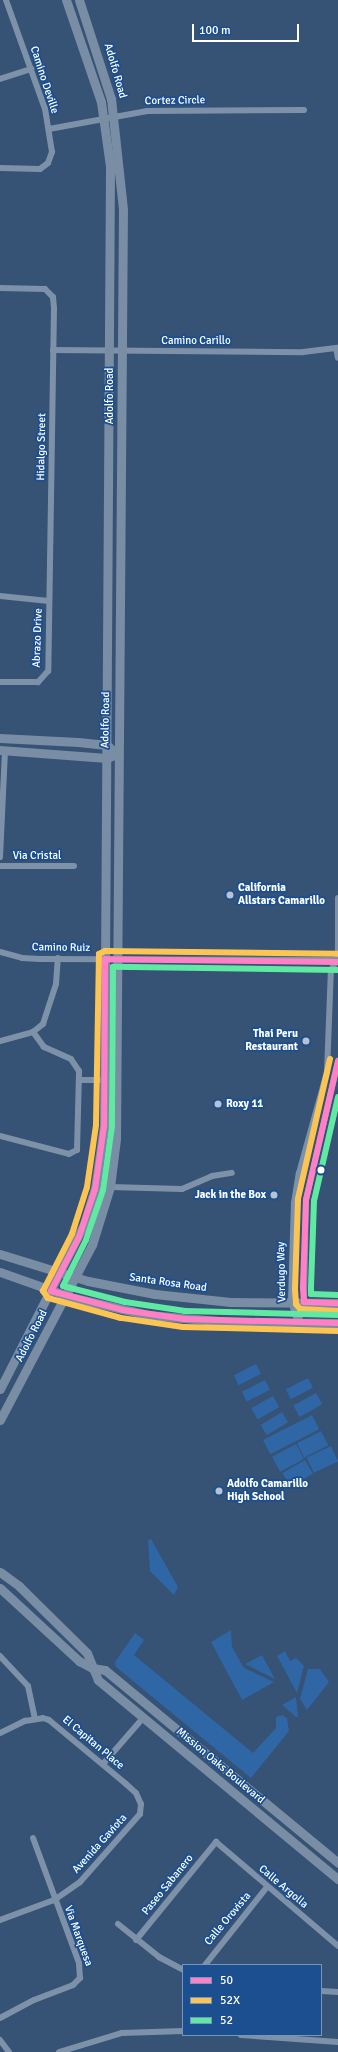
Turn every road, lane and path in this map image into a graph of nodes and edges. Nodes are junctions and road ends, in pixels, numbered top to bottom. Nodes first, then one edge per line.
1 (6, 0) edge
2 (66, 0) edge
3 (79, 0) edge
4 (31, 69) junction
5 (0, 79) edge
6 (304, 110) dead end
7 (114, 115) junction
8 (104, 118) junction
9 (49, 129) junction
10 (0, 168) edge
11 (0, 288) edge
12 (337, 348) edge
13 (54, 350) junction
14 (110, 351) junction
15 (122, 351) junction
16 (338, 358) edge
17 (0, 596) edge
18 (49, 601) junction
19 (0, 682) edge
20 (0, 738) edge
21 (107, 745) junction
22 (2, 750) edge
23 (117, 753) junction
24 (106, 758) junction
25 (0, 857) edge
26 (0, 866) edge
27 (74, 866) dead end
28 (338, 898) edge
29 (0, 952) edge
30 (58, 958) junction
31 (105, 959) junction
32 (118, 959) junction
33 (338, 960) edge
34 (33, 1032) junction
35 (0, 1041) edge
36 (338, 1061) edge
37 (80, 1080) junction
38 (103, 1080) junction
39 (0, 1136) edge
40 (232, 1173) dead end
41 (110, 1187) junction
42 (0, 1254) edge
43 (0, 1272) edge
44 (61, 1274) junction
45 (76, 1278) junction
46 (51, 1291) junction
47 (67, 1296) junction
48 (292, 1302) junction
49 (304, 1302) junction
50 (338, 1303) edge
51 (298, 1322) junction
52 (338, 1323) edge
53 (0, 1389) edge
54 (0, 1420) edge
55 (0, 1572) edge
56 (0, 1588) edge
57 (0, 1656) edge
58 (92, 1668) junction
59 (133, 1710) junction
60 (35, 1718) junction
61 (143, 1718) junction
62 (0, 1733) edge
63 (103, 1764) junction
64 (247, 1788) junction
65 (141, 1804) joint
66 (33, 1838) dead end
67 (216, 1842) joint
68 (338, 1863) edge
69 (338, 1879) edge
70 (267, 1887) junction
71 (54, 1900) junction
72 (0, 1920) edge
73 (118, 1924) dead end
74 (136, 1940) junction
75 (338, 1946) edge
76 (205, 1964) edge
77 (182, 1969) edge
78 (322, 1991) edge
79 (338, 1992) edge
80 (0, 2018) edge
81 (182, 2031) edge
82 (255, 2036) edge
83 (0, 2040) edge
84 (338, 2042) edge
85 (9, 2052) edge
86 (59, 2052) edge

1 - 4 street, Camino Deville
2 - 8 street, Adolfo Road
3 - 7 street, Adolfo Road
4 - 5 street
4 - 9 street, Camino Deville
6 - 7 street, Cortez Circle
7 - 8 street, Cortez Circle
7 - 15 street, Adolfo Road
8 - 9 street, Cortez Circle
8 - 14 street, Adolfo Road
9 - 10 street, Camino Deville
11 - 13 street, Hidalgo Street
12 - 15 street, Camino Carillo
12 - 16 street
13 - 14 street, Camino Carillo
13 - 18 street, Hidalgo Street
14 - 15 street, Camino Carillo
14 - 21 street, Adolfo Road
15 - 23 street, Adolfo Road
17 - 18 street
18 - 19 street, Abrazo Drive
20 - 21 street
21 - 23 street
21 - 24 street, Adolfo Road
22 - 24 street
22 - 25 street
23 - 24 street
23 - 32 street, Adolfo Road
24 - 31 street, Adolfo Road
26 - 27 street, Via Cristal
28 - 33 street, Verdugo Way
29 - 30 street, Camino Ruiz
30 - 31 street, Camino Ruiz
30 - 34 street
31 - 32 street, Camino Ruiz
31 - 38 street, Adolfo Road
32 - 33 street, Camino Ruiz
32 - 41 street, Adolfo Road
33 - 48 street, Verdugo Way
34 - 35 street
34 - 37 street
36 - 49 street, Verdugo Way
37 - 38 street
37 - 39 street
38 - 44 street, Adolfo Road
40 - 41 street
41 - 45 street, Adolfo Road
42 - 44 street, Santa Rosa Road
43 - 46 street
44 - 45 street, Santa Rosa Road
44 - 46 street, Adolfo Road
45 - 47 street, Adolfo Road
45 - 48 street, Santa Rosa Road
46 - 47 street
46 - 53 street, Adolfo Road
47 - 51 street
47 - 54 street, Adolfo Road
48 - 49 street, Santa Rosa Road
48 - 51 street, Verdugo Way
49 - 50 street, Santa Rosa Road
49 - 51 street, Verdugo Way
51 - 52 street
55 - 58 street, Mission Oaks Boulevard
56 - 58 street, Mission Oaks Boulevard
57 - 60 street
58 - 59 street, Mission Oaks Boulevard
58 - 64 street, Mission Oaks Boulevard
59 - 61 street, Mission Oaks Boulevard
59 - 64 street
60 - 62 street
60 - 63 street, El Capitan Place
61 - 63 street
61 - 69 street, Mission Oaks Boulevard
63 - 65 street, El Capitan Place
64 - 68 street, Mission Oaks Boulevard
65 - 71 street, Avenida Gaviota
66 - 71 street, Via Marquesa
67 - 70 street, Calle Argolla
67 - 74 street, Paseo Sabanero
70 - 75 street, Calle Argolla
70 - 76 street, Calle Orovista
71 - 72 street, Avenida Gaviota
71 - 80 street, Via Marquesa
73 - 74 street
74 - 77 street
78 - 79 street
81 - 86 street
82 - 84 street
83 - 85 street

